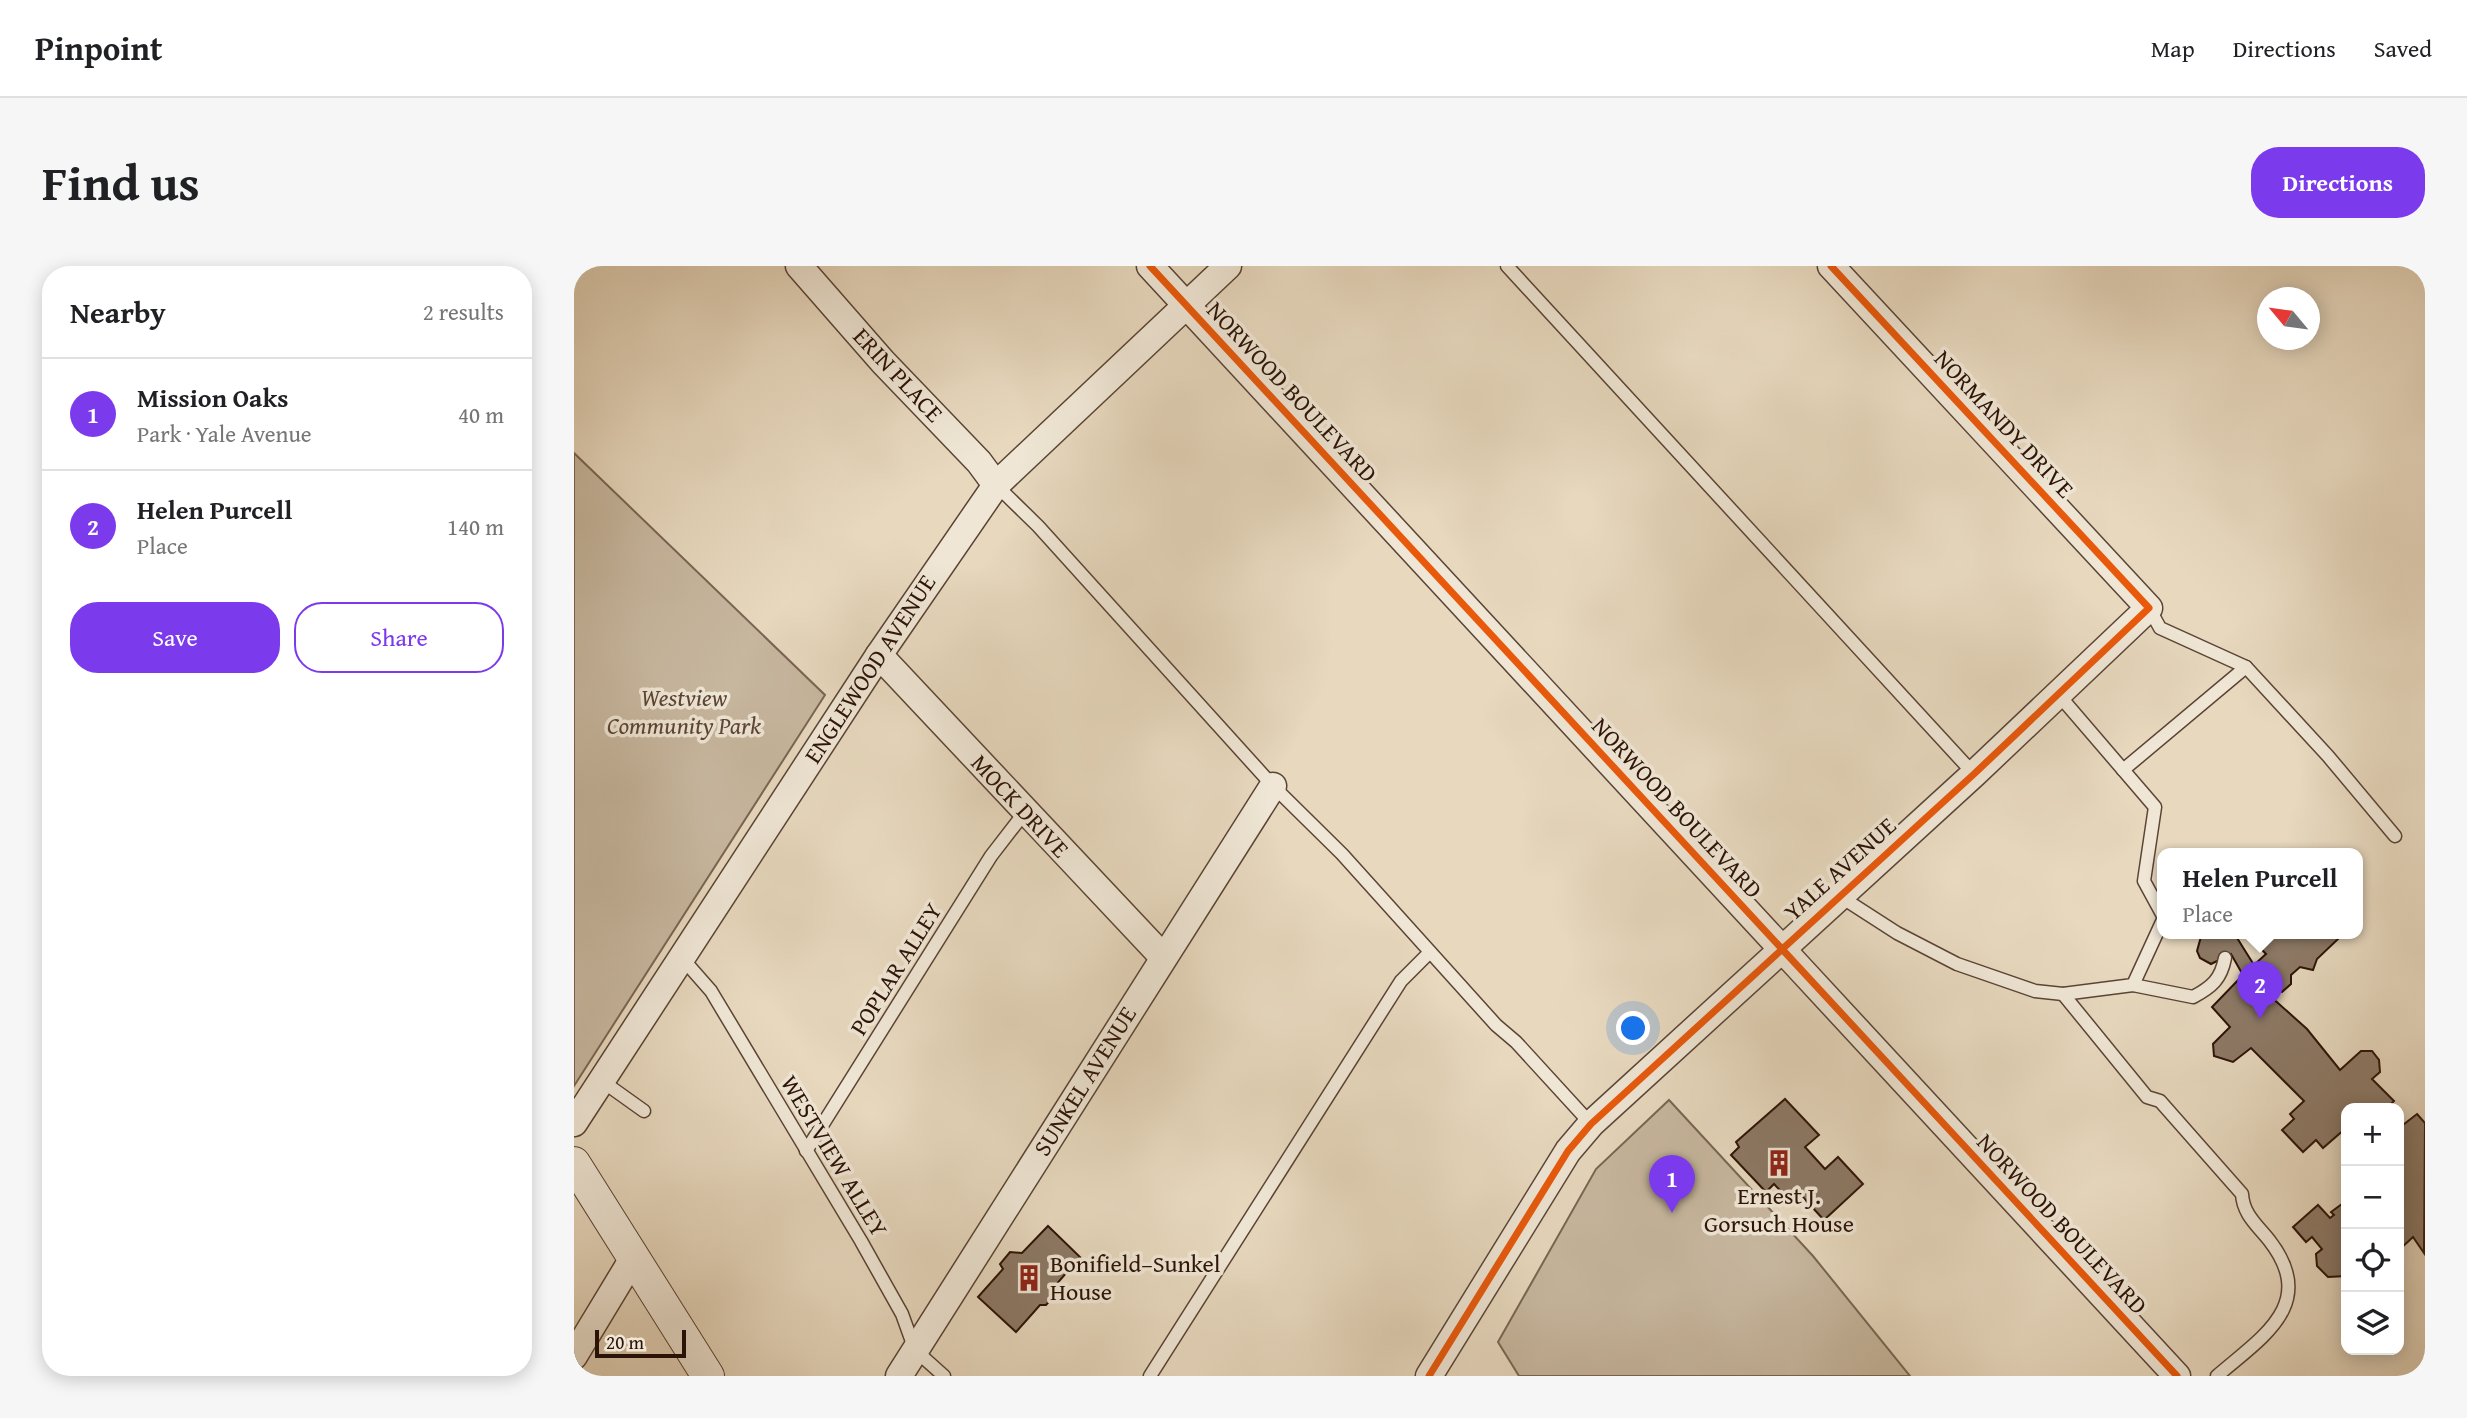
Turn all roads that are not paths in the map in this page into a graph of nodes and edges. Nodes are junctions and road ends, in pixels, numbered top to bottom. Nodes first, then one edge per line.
1 (799, 266) edge
2 (1150, 266) edge
3 (1228, 266) edge
4 (1507, 266) edge
5 (1831, 266) edge
6 (1187, 307) junction
7 (996, 485) junction
8 (2148, 608) junction
9 (879, 655) junction
10 (2246, 667) junction
11 (2058, 694) junction
12 (2123, 770) junction
13 (1974, 774) junction
14 (1273, 786) junction
15 (1025, 812) junction
16 (2395, 836) dead end
17 (1838, 895) junction
18 (2157, 905) edge
19 (2157, 933) edge
20 (1781, 948) junction
21 (1430, 952) junction
22 (1163, 957) junction
23 (682, 958) junction
24 (2225, 958) dead end
25 (2133, 985) junction
26 (2063, 994) junction
27 (602, 1081) junction
28 (645, 1111) dead end
29 (574, 1124) edge
30 (1591, 1124) junction
31 (806, 1151) junction
32 (574, 1163) edge
33 (632, 1260) junction
34 (915, 1350) junction
35 (574, 1356) edge
36 (708, 1376) edge
37 (899, 1376) edge
38 (944, 1376) edge
39 (1150, 1376) edge
40 (1429, 1376) edge
41 (2177, 1376) edge
42 (2217, 1376) edge

1 - 7 street, ERIN PLACE
2 - 6 street, NORWOOD BOULEVARD
3 - 6 street, ENGLEWOOD AVENUE
4 - 13 lane
5 - 8 street, NORMANDY DRIVE
6 - 7 street, ENGLEWOOD AVENUE
6 - 20 street, NORWOOD BOULEVARD
7 - 9 street, ENGLEWOOD AVENUE
7 - 14 lane
8 - 10 lane
8 - 11 street, YALE AVENUE
9 - 15 street, MOCK DRIVE
9 - 23 street, ENGLEWOOD AVENUE
10 - 12 lane
10 - 16 lane
11 - 12 lane
11 - 13 street, YALE AVENUE
12 - 18 lane
13 - 17 street, YALE AVENUE
14 - 21 lane
14 - 22 street, SUNKEL AVENUE
15 - 22 street, MOCK DRIVE
15 - 31 lane, POPLAR ALLEY
17 - 20 street, YALE AVENUE
17 - 26 lane
19 - 25 lane
20 - 30 street, YALE AVENUE
20 - 41 street, NORWOOD BOULEVARD
21 - 30 lane
21 - 39 lane
22 - 34 street, SUNKEL AVENUE
23 - 27 street, ENGLEWOOD AVENUE
23 - 31 lane, WESTVIEW ALLEY
24 - 25 lane
25 - 26 lane
26 - 42 lane
27 - 28 lane
27 - 29 street, ENGLEWOOD AVENUE
30 - 40 street, YALE AVENUE
31 - 34 lane, WESTVIEW ALLEY
32 - 33 street
33 - 35 street
33 - 36 street
34 - 37 street, SUNKEL AVENUE
34 - 38 lane, WESTVIEW ALLEY

